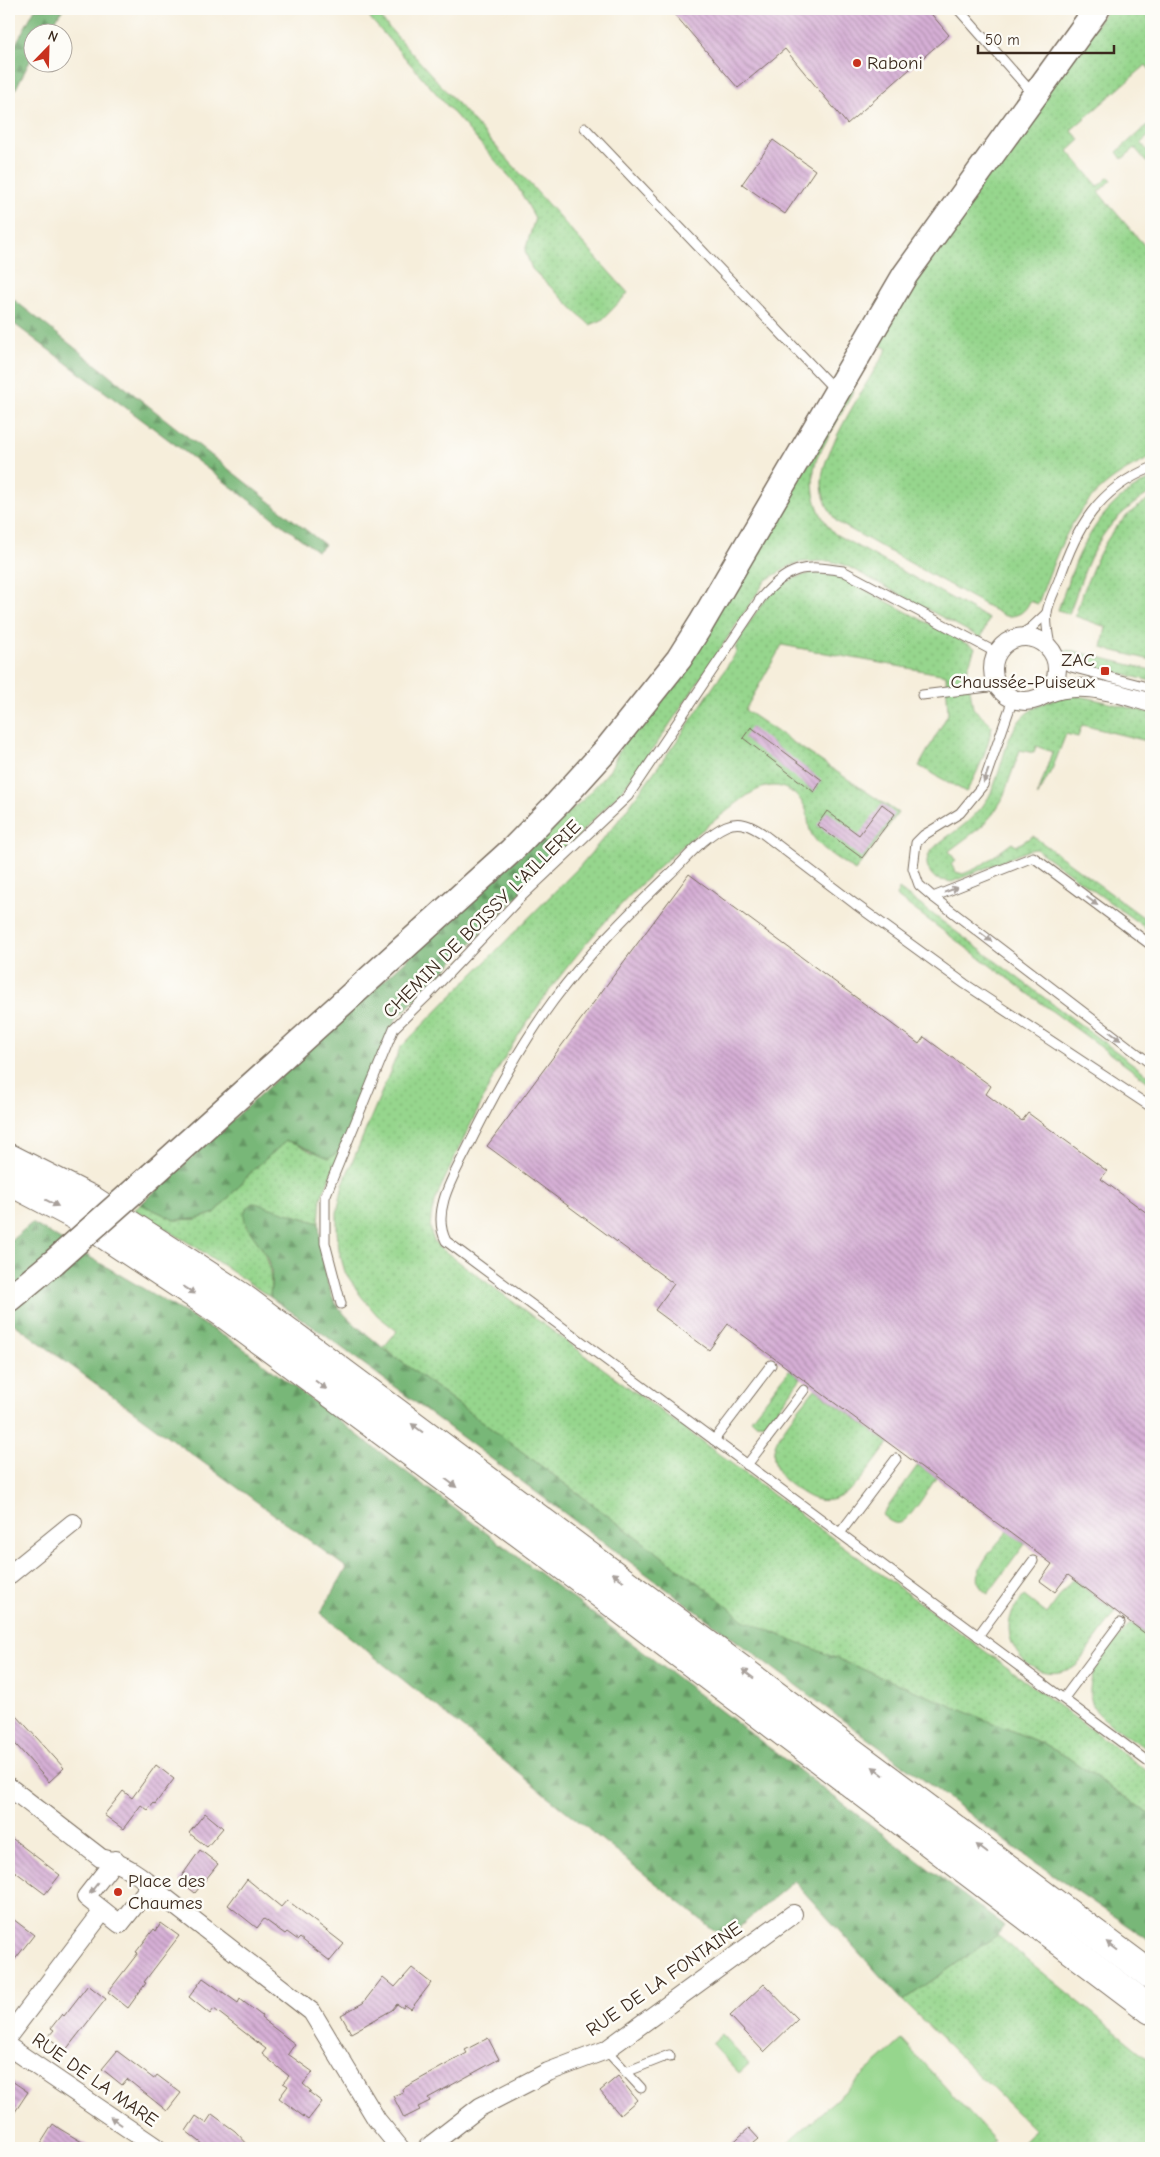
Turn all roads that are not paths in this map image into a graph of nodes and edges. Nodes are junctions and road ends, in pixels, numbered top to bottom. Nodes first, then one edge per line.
1 (958, 9) edge
2 (1097, 9) edge
3 (1034, 96) junction
4 (585, 128) dead end
5 (836, 391) junction
6 (1151, 468) edge
7 (1047, 613) junction
8 (1012, 640) junction
9 (997, 653) junction
10 (1052, 653) junction
11 (997, 686) junction
12 (1095, 688) junction
13 (1151, 688) edge
14 (1044, 694) junction
15 (922, 695) dead end
16 (1013, 699) junction
17 (1151, 703) edge
18 (933, 897) junction
19 (1151, 945) edge
20 (1151, 1064) edge
21 (1151, 1107) edge
22 (9, 1158) edge
23 (9, 1181) edge
24 (9, 1299) edge
25 (341, 1304) dead end
26 (770, 1365) dead end
27 (804, 1390) dead end
28 (714, 1440) junction
29 (896, 1459) dead end
30 (747, 1465) junction
31 (73, 1523) dead end
32 (840, 1534) junction
33 (1033, 1561) dead end
34 (9, 1575) edge
35 (1120, 1623) dead end
36 (978, 1636) junction
37 (1064, 1698) junction
38 (1151, 1764) edge
39 (9, 1787) edge
40 (115, 1860) junction
41 (155, 1889) junction
42 (104, 1911) junction
43 (793, 1914) dead end
44 (1151, 1975) edge
45 (1151, 2010) edge
46 (9, 2036) edge
47 (9, 2047) edge
48 (606, 2050) junction
49 (670, 2057) dead end
50 (626, 2072) junction
51 (641, 2088) dead end
52 (157, 2148) edge
53 (400, 2148) edge
54 (427, 2148) edge

1 - 3 lane
2 - 3 main road
3 - 5 main road
4 - 5 lane
5 - 24 main road, bridge
6 - 7 lane
7 - 8 lane
7 - 10 lane
8 - 9 street
8 - 10 street
9 - 11 street
9 - 25 lane, CHEMIN DE BOISSY L'AILLERIE
10 - 12 street
10 - 13 lane
10 - 14 street
11 - 15 lane
11 - 16 street
12 - 14 street
12 - 17 street
14 - 16 street
16 -> 18 lane
18 -> 19 lane
18 -> 20 lane
21 - 28 lane
44 -> 22 highway
23 -> 45 highway
26 - 28 lane
27 - 30 lane
28 - 30 lane
29 - 32 lane
30 - 32 lane
31 - 34 street
32 - 36 lane
33 - 36 lane
35 - 37 lane
36 - 37 lane
37 - 38 lane
39 - 40 street
40 - 41 street
40 -> 42 street
41 - 42 street
41 - 53 street
42 - 46 street
43 - 48 street, RUE DE LA FONTAINE
52 -> 47 street, RUE DE LA MARE
48 - 50 lane
48 - 54 street, RUE DE LA FONTAINE
49 - 50 lane
50 - 51 lane

